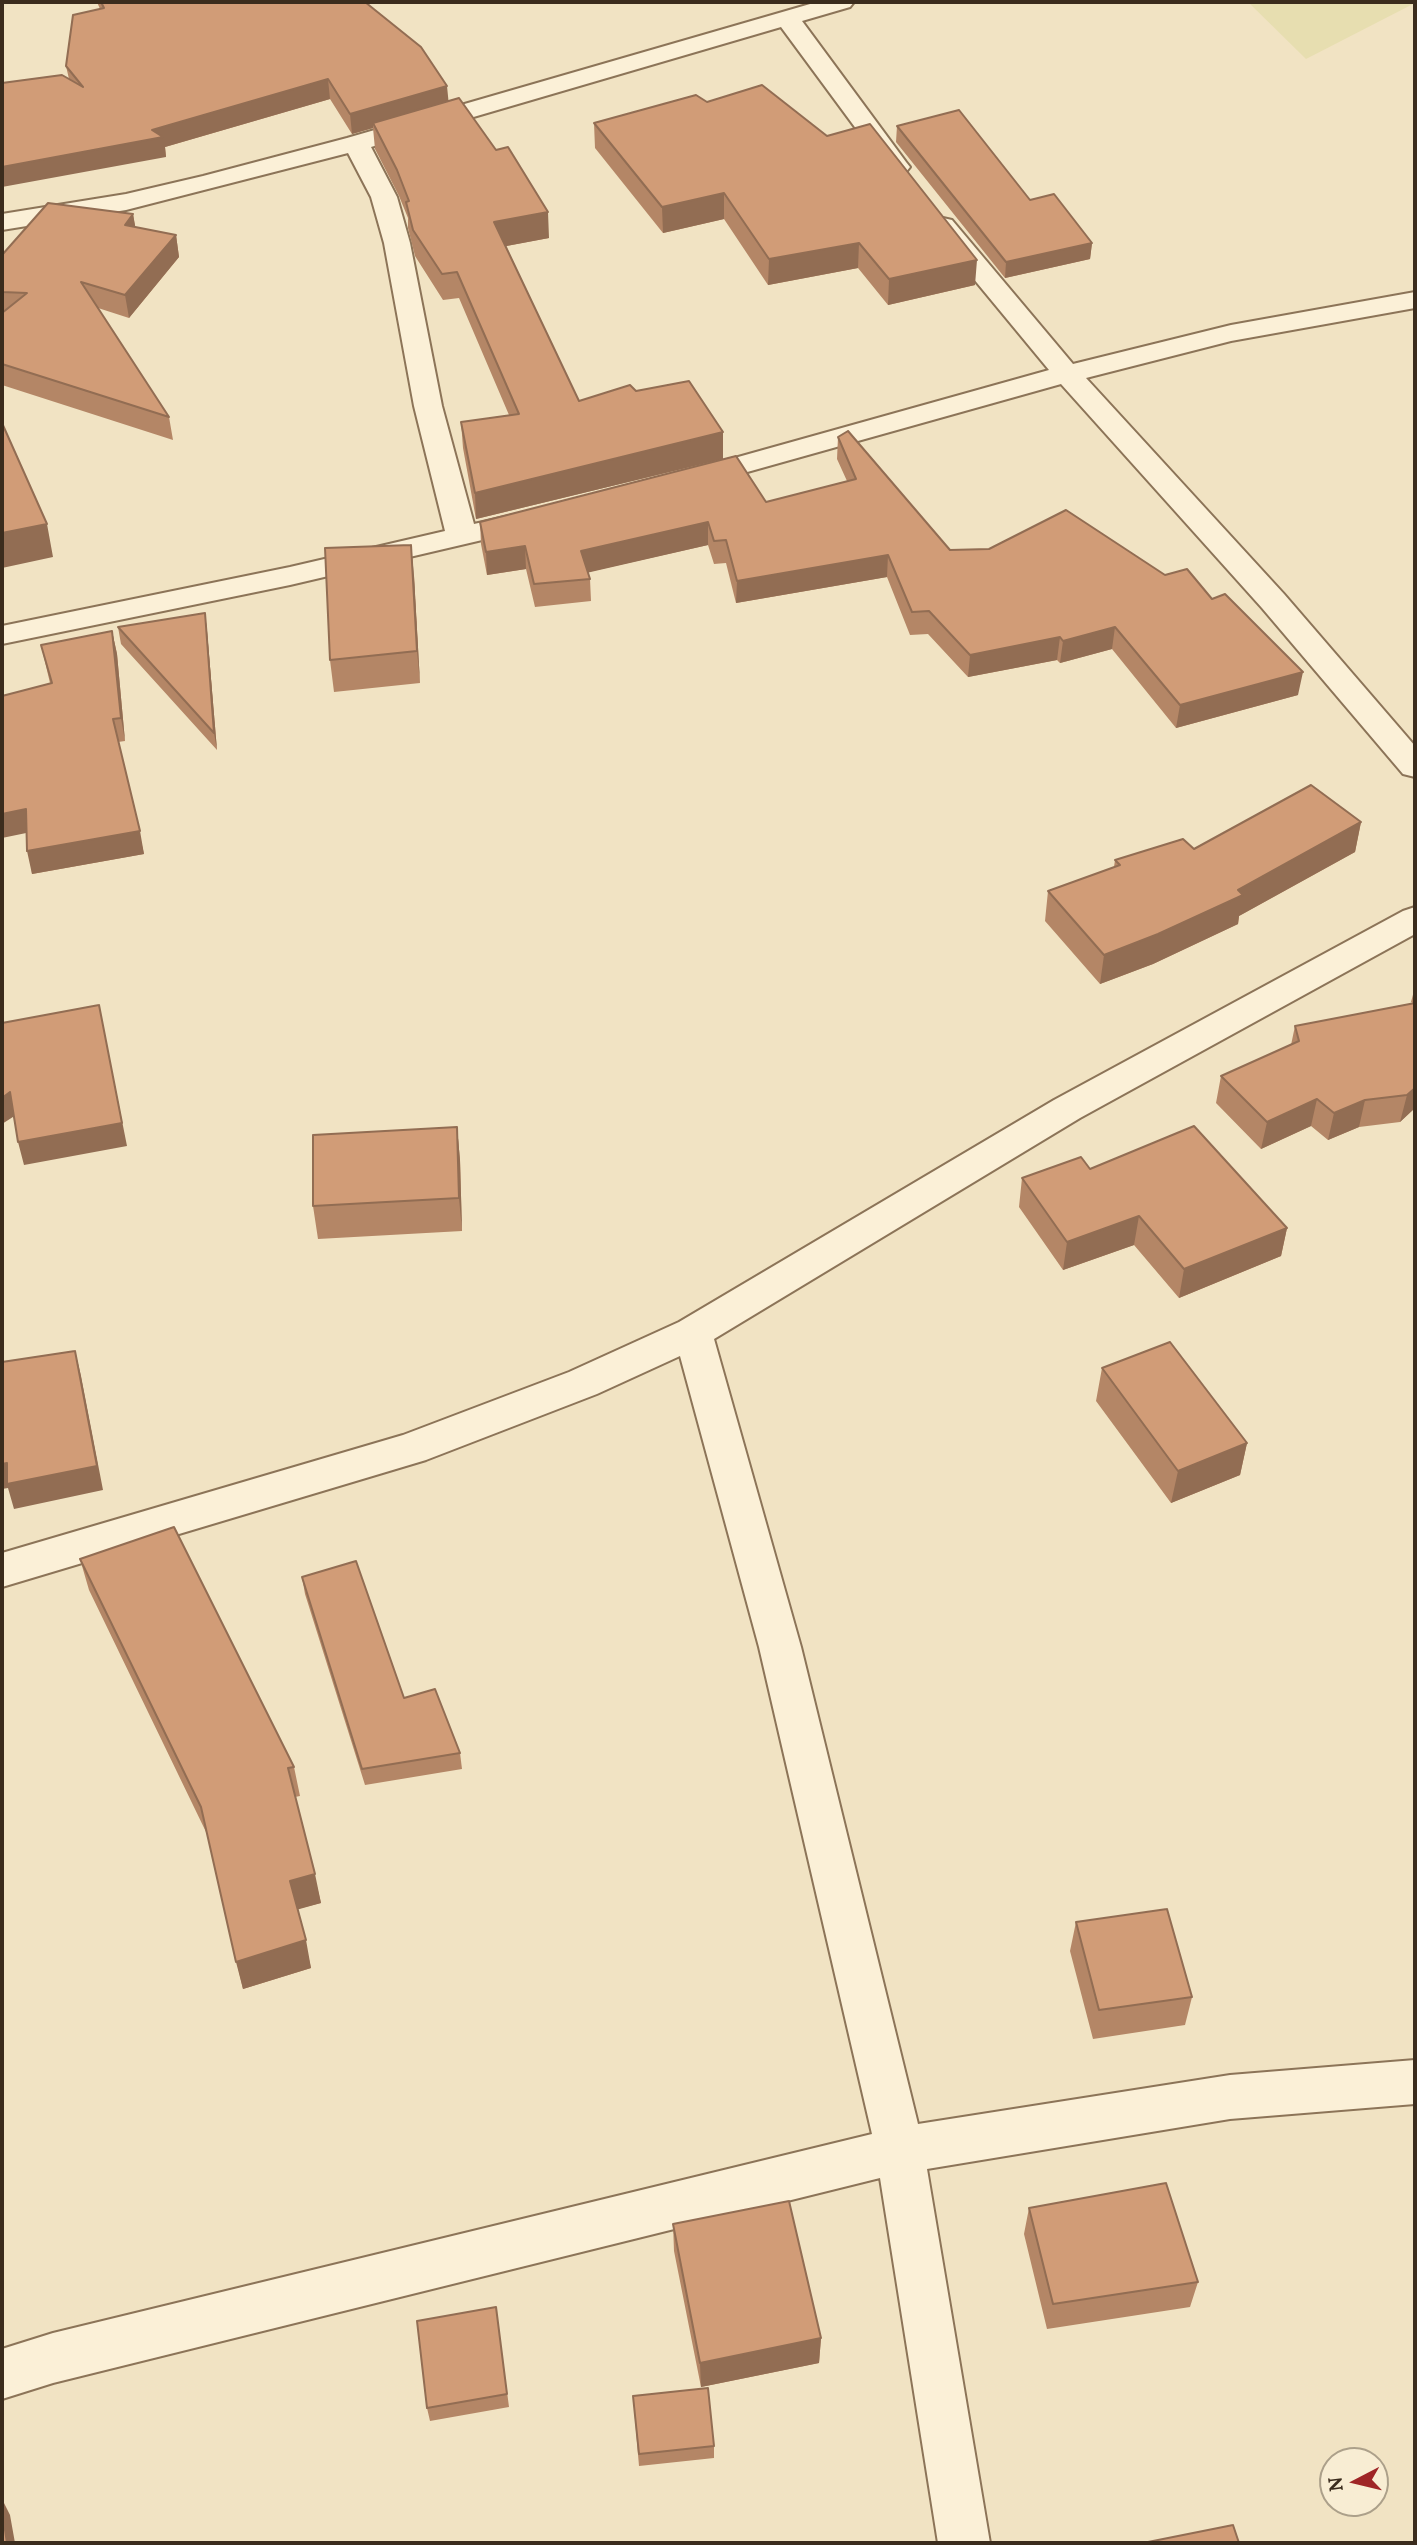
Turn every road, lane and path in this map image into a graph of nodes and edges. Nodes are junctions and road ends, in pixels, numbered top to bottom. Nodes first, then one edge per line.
1 (842, 2) edge
2 (786, 17) junction
3 (356, 143) junction
4 (2, 222) edge
5 (1415, 300) edge
6 (1065, 372) junction
7 (668, 486) edge
8 (552, 514) edge
9 (462, 537) junction
10 (2, 635) edge
11 (1415, 767) edge
12 (1415, 919) edge
13 (693, 1333) junction
14 (2, 1570) edge
15 (1415, 2082) edge
16 (900, 2150) junction
17 (2, 2374) edge
18 (964, 2543) edge

1 - 2 street
2 - 3 street
2 - 6 street
3 - 4 street
3 - 9 street
5 - 6 street
6 - 7 street
6 - 11 street
8 - 9 street
9 - 10 street
12 - 13 street
13 - 14 street
13 - 16 street
15 - 16 street
16 - 17 street
16 - 18 street

